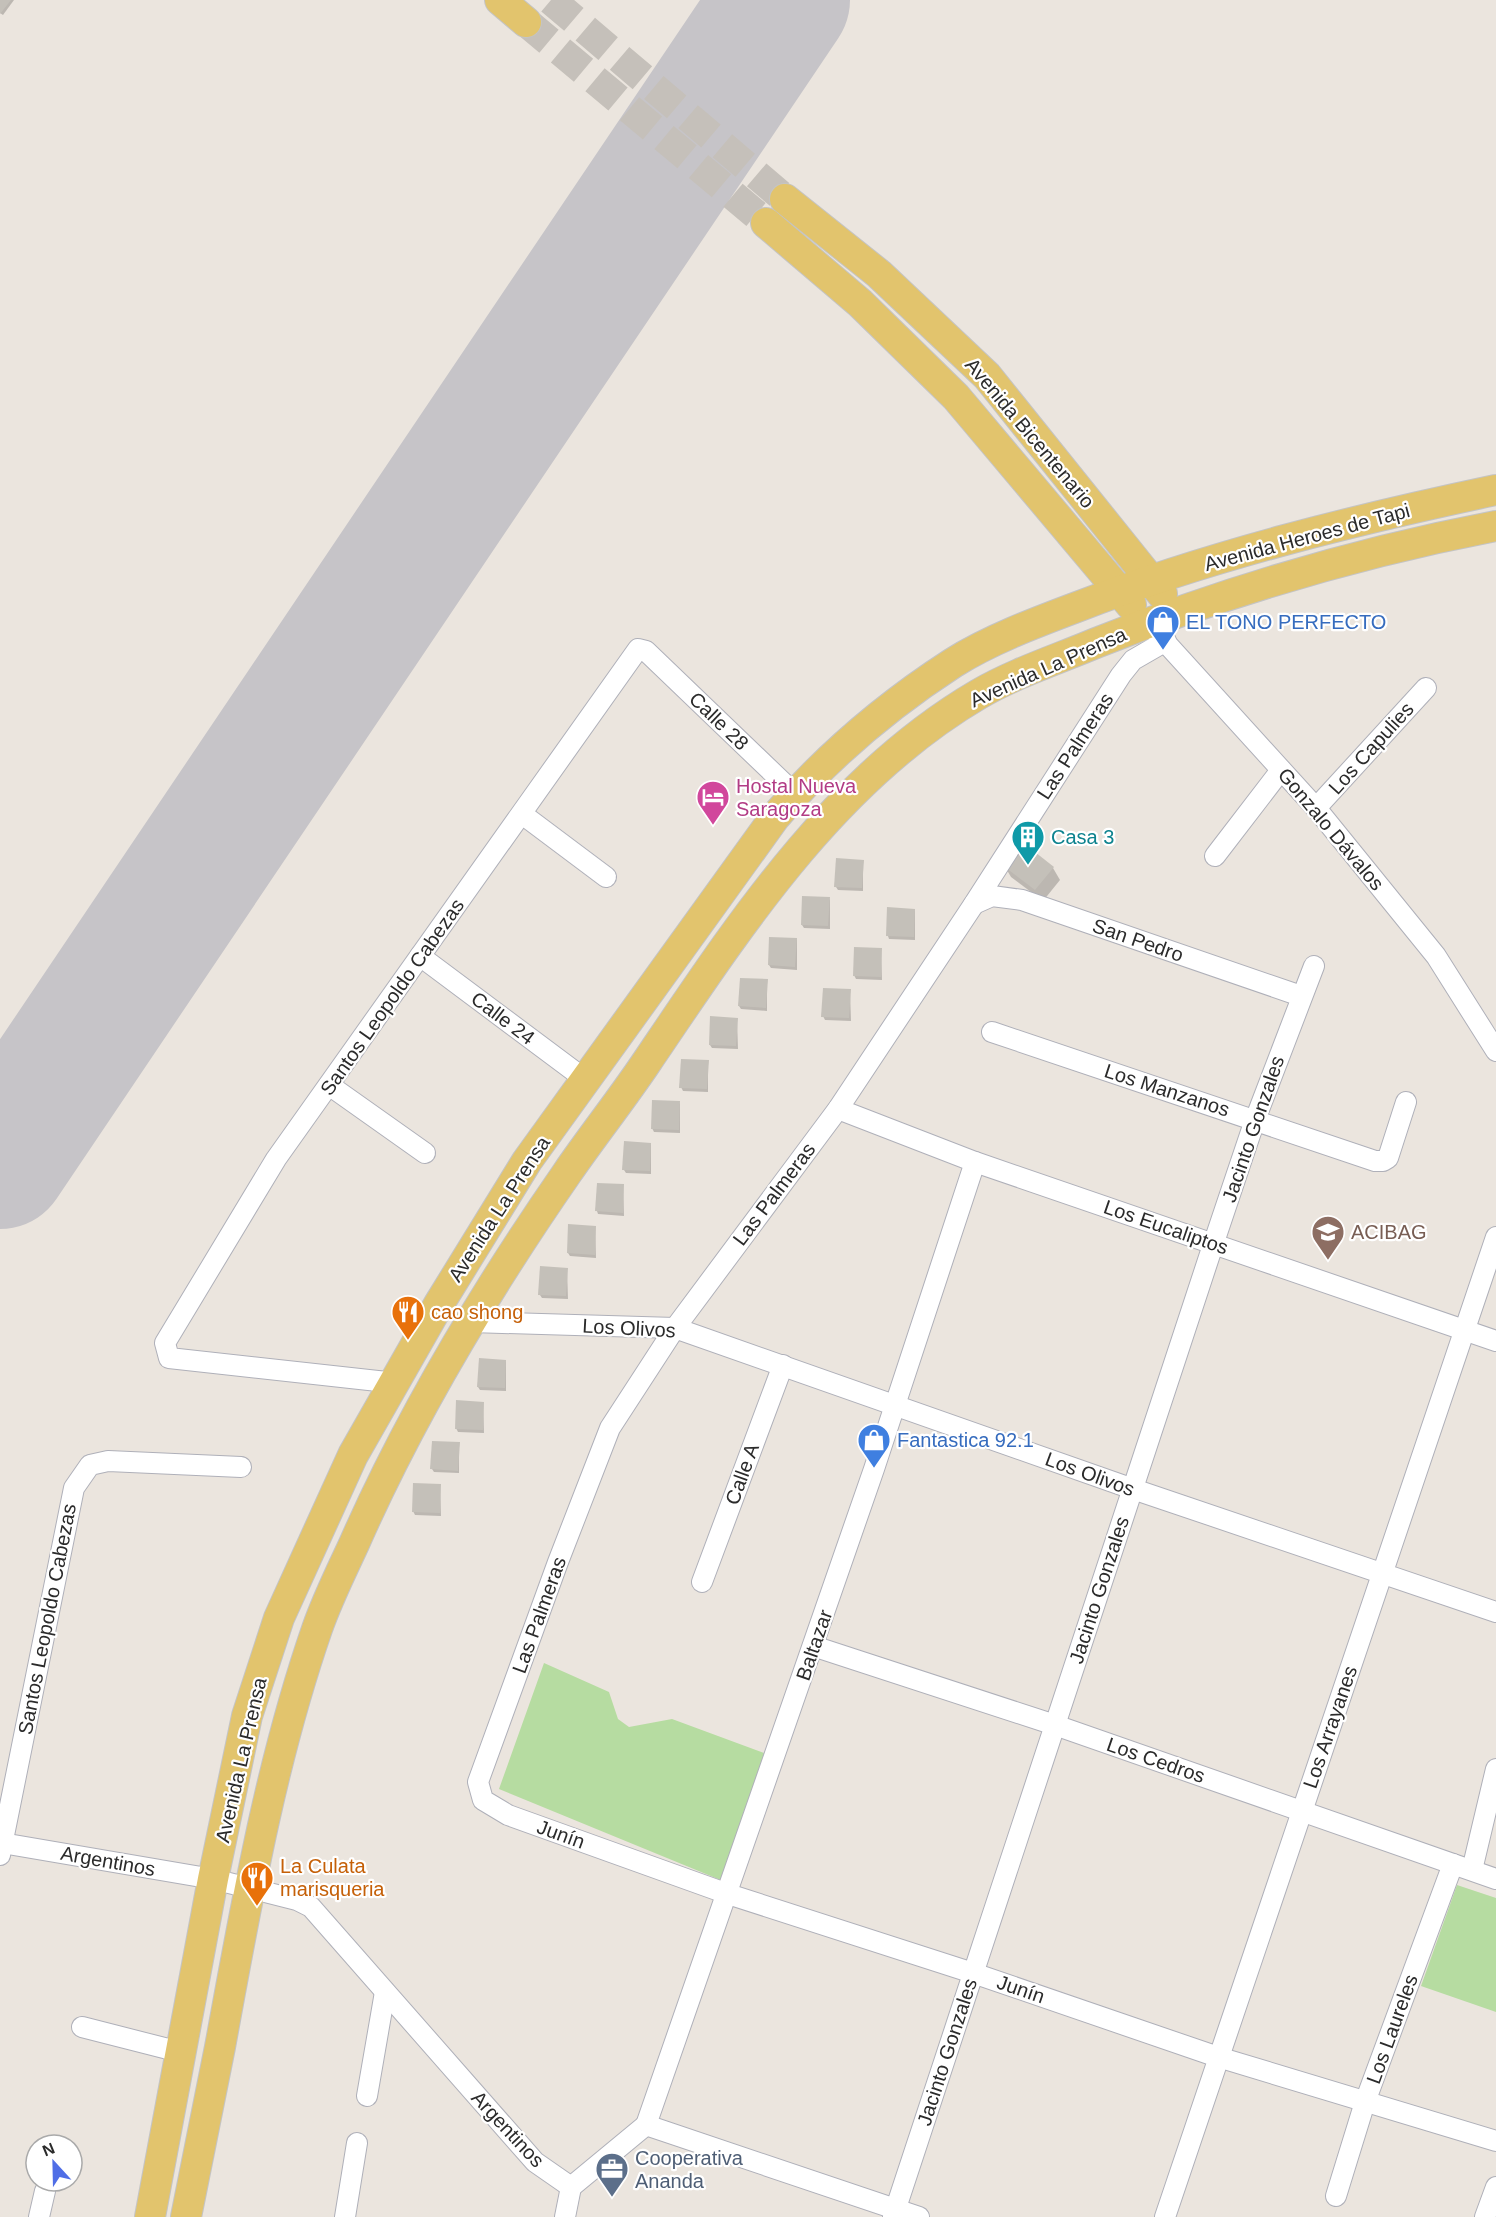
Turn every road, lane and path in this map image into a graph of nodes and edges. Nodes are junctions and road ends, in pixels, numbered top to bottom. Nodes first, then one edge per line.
1 (500, 0) edge
2 (526, 22) tunnel mouth
3 (784, 199) tunnel mouth
4 (766, 223) tunnel mouth
5 (1496, 490) edge
6 (1496, 526) edge
7 (1151, 580) junction
8 (1120, 590) junction
9 (1177, 613) junction
10 (1156, 633) junction
11 (642, 649) joint
12 (1426, 688) dead end
13 (1281, 770) junction
14 (795, 794) junction
15 (1317, 808) junction
16 (522, 814) junction
17 (1215, 856) dead end
18 (606, 877) dead end
19 (974, 904) junction
20 (420, 956) junction
21 (1314, 966) dead end
22 (1301, 996) junction
23 (992, 1032) dead end
24 (1496, 1051) edge
25 (586, 1080) junction
26 (330, 1085) junction
27 (1406, 1102) dead end
28 (838, 1108) junction
29 (1255, 1120) junction
30 (424, 1153) dead end
31 (975, 1162) junction
32 (1496, 1237) edge
33 (1214, 1242) junction
34 (471, 1322) junction
35 (675, 1328) junction
36 (1465, 1330) junction
37 (1496, 1341) edge
38 (783, 1365) junction
39 (396, 1383) junction
40 (896, 1404) junction
41 (241, 1467) dead end
42 (1132, 1489) junction
43 (1382, 1575) junction
44 (702, 1582) dead end
45 (1496, 1612) edge
46 (813, 1646) junction
47 (1055, 1725) junction
48 (1496, 1769) edge
49 (483, 1800) joint
50 (1302, 1811) junction
51 (1, 1849) edge
52 (1462, 1867) junction
53 (213, 1879) junction
54 (1496, 1879) edge
55 (248, 1888) junction
56 (728, 1894) junction
57 (973, 1973) junction
58 (385, 1992) junction
59 (82, 2027) dead end
60 (180, 2052) junction
61 (1218, 2057) junction
62 (368, 2096) dead end
63 (1365, 2102) junction
64 (646, 2125) junction
65 (1496, 2141) edge
66 (357, 2143) dead end
67 (571, 2187) junction
68 (1496, 2187) edge
69 (45, 2193) edge
70 (1336, 2196) dead end
71 (894, 2213) edge
72 (39, 2217) edge
73 (150, 2217) edge
74 (186, 2217) edge
75 (345, 2217) edge
76 (565, 2217) edge
77 (919, 2217) edge
78 (1165, 2217) edge
79 (1485, 2217) edge

1 - 2 main road
3 - 7 main road, Avenida Bicentenario
4 - 8 main road, Avenida Bicentenario
5 - 7 main road, Avenida Heroes de Tapi
6 - 9 main road, Avenida Heroes de Tapi
7 - 8 main road, Avenida Heroes de Tapi
7 - 9 main road, Avenida Bicentenario
8 - 10 main road, Avenida Bicentenario
8 - 14 main road, Avenida La Prensa
9 - 10 main road, Avenida Heroes de Tapi
10 - 13 street, Gonzalo Dávalos
10 - 19 street, Las Palmeras
10 - 34 main road, Avenida La Prensa
11 - 14 street, Calle 28
11 - 16 street, Santos Leopoldo Cabezas
12 - 15 street, Los Capulies
13 - 15 street, Gonzalo Dávalos
13 - 17 street
14 - 25 main road, Avenida La Prensa
15 - 24 street, Gonzalo Dávalos
16 - 18 street
16 - 20 street, Santos Leopoldo Cabezas
19 - 22 street, San Pedro
19 - 28 street, Las Palmeras
20 - 25 street, Calle 24
20 - 26 street, Santos Leopoldo Cabezas
21 - 22 street, Jacinto Gonzales
22 - 29 street, Jacinto Gonzales
23 - 29 street, Los Manzanos
25 - 39 main road, Avenida La Prensa
26 - 30 street
26 - 39 street, Santos Leopoldo Cabezas
27 - 29 street, Los Manzanos
28 - 31 street, Los Eucaliptos
28 - 35 street, Las Palmeras
29 - 33 street, Jacinto Gonzales
31 - 33 street, Los Eucaliptos
31 - 40 street, Baltazar
32 - 36 street, Los Arrayanes
33 - 36 street, Los Eucaliptos
33 - 42 street, Jacinto Gonzales
34 - 35 street, Los Olivos
34 - 55 main road, Avenida La Prensa
35 - 38 street, Los Olivos
35 - 49 street, Las Palmeras
36 - 37 street, Los Eucaliptos
36 - 43 street, Los Arrayanes
38 - 40 street, Los Olivos
38 - 44 street, Calle A
39 - 53 main road, Avenida La Prensa
40 - 42 street, Los Olivos
40 - 46 street, Baltazar
41 - 51 street, Santos Leopoldo Cabezas
42 - 43 street, Los Olivos
42 - 47 street, Jacinto Gonzales
43 - 45 street, Los Olivos
43 - 50 street, Los Arrayanes
46 - 47 street, Los Cedros
46 - 56 street, Baltazar
47 - 50 street, Los Cedros
47 - 57 street, Jacinto Gonzales
48 - 52 street, Los Laureles
49 - 56 street, Junín
50 - 52 street, Los Cedros
50 - 61 street, Los Arrayanes
51 - 53 street, Argentinos
52 - 54 street, Los Cedros
52 - 63 street, Los Laureles
53 - 55 street, Argentinos
53 - 60 main road, Avenida La Prensa
55 - 58 street, Argentinos
55 - 74 main road, Avenida La Prensa
56 - 57 street, Junín
56 - 64 street, Baltazar
57 - 61 street, Junín
57 - 71 street, Jacinto Gonzales
58 - 62 street
58 - 67 street, Argentinos
59 - 60 street
60 - 73 main road, Avenida La Prensa
61 - 63 street, Junín
61 - 78 street, Los Arrayanes
63 - 65 street, Junín
63 - 70 street, Los Laureles
64 - 67 street
64 - 71 street
66 - 75 street
67 - 76 street
68 - 79 street
69 - 72 street
71 - 77 street

